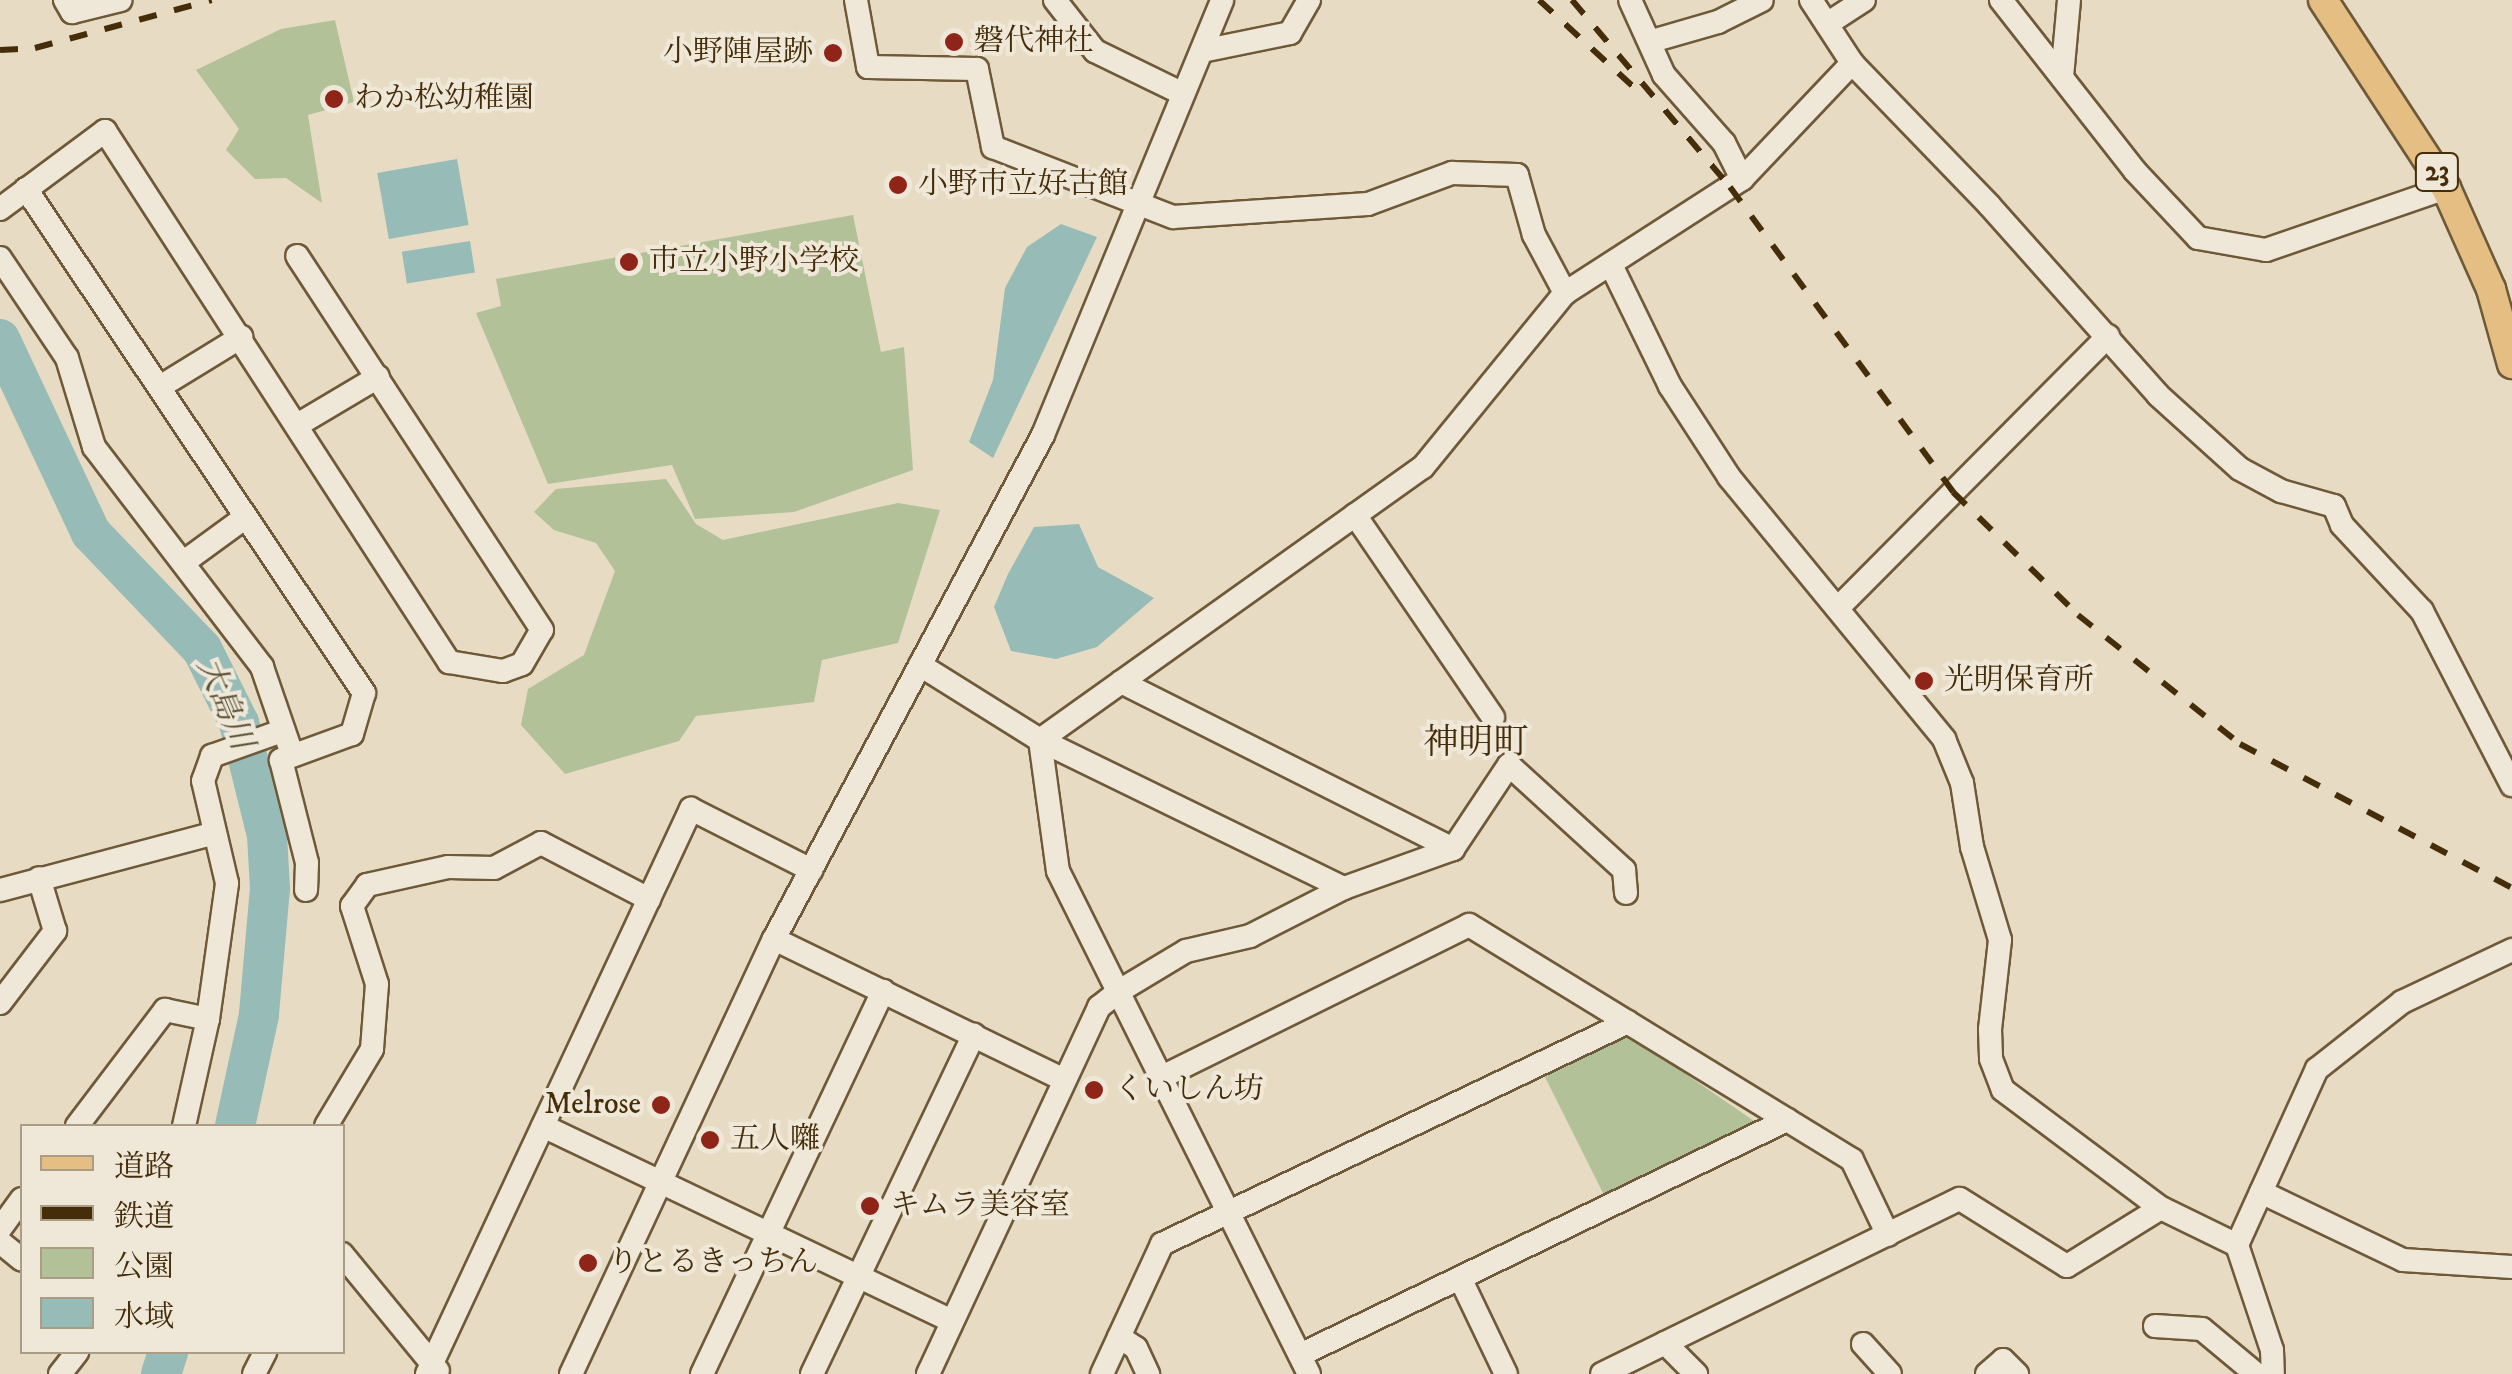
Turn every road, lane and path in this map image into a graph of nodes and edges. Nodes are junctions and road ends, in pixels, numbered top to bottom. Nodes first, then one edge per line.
1 (66, 0) edge
2 (121, 0) edge
3 (856, 0) edge
4 (1055, 0) edge
5 (1222, 0) edge
6 (1309, 0) edge
7 (1630, 0) edge
8 (1762, 0) edge
9 (1811, 0) edge
10 (1864, 0) edge
11 (2001, 0) edge
12 (2069, 0) edge
13 (2323, 0) edge
14 (1827, 24) junction
15 (1652, 41) junction
16 (1202, 51) junction
17 (1852, 63) junction
18 (2062, 78) junction
19 (1183, 94) junction
20 (1742, 179) junction
21 (2446, 188) junction
22 (26, 189) junction
23 (1142, 202) junction
24 (0, 209) edge
25 (298, 256) dead end
26 (0, 258) edge
27 (1612, 267) junction
28 (1565, 293) junction
29 (2108, 336) junction
30 (241, 337) junction
31 (2512, 364) edge
32 (378, 376) junction
33 (163, 385) junction
34 (299, 424) junction
35 (1355, 515) junction
36 (243, 519) junction
37 (184, 562) junction
38 (1839, 607) junction
39 (920, 665) junction
40 (1121, 682) junction
41 (1493, 717) dead end
42 (282, 731) junction
43 (1040, 740) junction
44 (292, 754) junction
45 (2512, 785) edge
46 (215, 833) junction
47 (1453, 849) junction
48 (811, 870) junction
49 (39, 878) junction
50 (1344, 888) junction
51 (0, 890) edge
52 (306, 890) dead end
53 (1626, 893) dead end
54 (649, 899) junction
55 (774, 940) junction
56 (2512, 950) edge
57 (882, 990) junction
58 (1121, 990) junction
59 (0, 1003) edge
60 (208, 1018) junction
61 (1628, 1022) junction
62 (974, 1035) junction
63 (1164, 1076) junction
64 (1065, 1080) junction
65 (1787, 1120) junction
66 (79, 1124) edge
67 (184, 1124) edge
68 (327, 1124) edge
69 (543, 1126) junction
70 (660, 1183) junction
71 (2261, 1192) junction
72 (20, 1202) edge
73 (2160, 1208) junction
74 (1229, 1212) junction
75 (0, 1229) edge
76 (768, 1234) junction
77 (1888, 1235) junction
78 (0, 1242) edge
79 (2237, 1245) junction
80 (20, 1258) edge
81 (345, 1258) edge
82 (2512, 1268) edge
83 (859, 1276) junction
84 (1460, 1278) junction
85 (952, 1321) junction
86 (2156, 1326) dead end
87 (1119, 1336) junction
88 (1665, 1344) junction
89 (1863, 1344) dead end
90 (75, 1354) edge
91 (1305, 1365) edge
92 (433, 1370) edge
93 (60, 1374) edge
94 (571, 1374) edge
95 (702, 1374) edge
96 (812, 1374) edge
97 (928, 1374) edge
98 (1102, 1374) edge
99 (1148, 1374) edge
100 (1506, 1374) edge
101 (1602, 1374) edge
102 (1696, 1374) edge
103 (1890, 1374) edge
104 (1987, 1374) edge
105 (2017, 1374) edge
106 (2256, 1374) edge
107 (2272, 1374) edge

1 - 2 street
3 - 23 street
4 - 19 street
5 - 16 street
6 - 16 street
7 - 15 street
8 - 15 street
9 - 14 street
10 - 14 street
11 - 18 street
12 - 18 street
13 - 21 main road, 23
14 - 17 street
15 - 20 street
16 - 19 street
17 - 20 street
17 - 29 street
18 - 21 street
19 - 23 street
20 - 27 street
21 - 31 main road, 23
22 - 24 street
22 - 30 street
22 - 33 street
23 - 28 street
23 - 39 street
25 - 32 street
26 - 37 street
27 - 28 street
27 - 38 street
28 - 35 street
29 - 38 street
29 - 45 street
30 - 33 street
30 - 34 street
32 - 34 street
32 - 34 street
33 - 36 street
35 - 40 street
35 - 41 street
36 - 37 street
36 - 44 street
37 - 42 street
38 - 73 street
39 - 43 street
39 - 48 street
40 - 43 street
40 - 47 street
42 - 44 street
42 - 46 street
43 - 50 street
43 - 58 street
44 - 52 street
46 - 49 street
46 - 60 street
47 - 50 street
47 - 53 street
48 - 54 street
48 - 55 street
49 - 51 street
49 - 59 street
50 - 58 street
54 - 68 street
54 - 69 street
55 - 57 street
55 - 70 street
56 - 71 street
57 - 62 street
57 - 76 street
58 - 63 street
58 - 64 street
60 - 66 street
60 - 67 street
61 - 63 street
61 - 65 street
61 - 74 street
62 - 64 street
62 - 83 street
63 - 74 street
64 - 85 street
65 - 77 street
65 - 84 street
69 - 70 street
69 - 92 street
70 - 76 street
70 - 94 street
71 - 79 street
71 - 82 street
72 - 75 street
73 - 77 street
73 - 79 street
74 - 87 street
74 - 91 street
76 - 83 street
76 - 95 street
77 - 88 street
78 - 80 street
79 - 107 street
81 - 92 street
83 - 85 street
83 - 96 street
84 - 91 street
84 - 100 street
85 - 97 street
86 - 106 street
87 - 98 street
87 - 99 street
88 - 101 street
88 - 102 street
89 - 103 street
90 - 93 street
104 - 105 street

